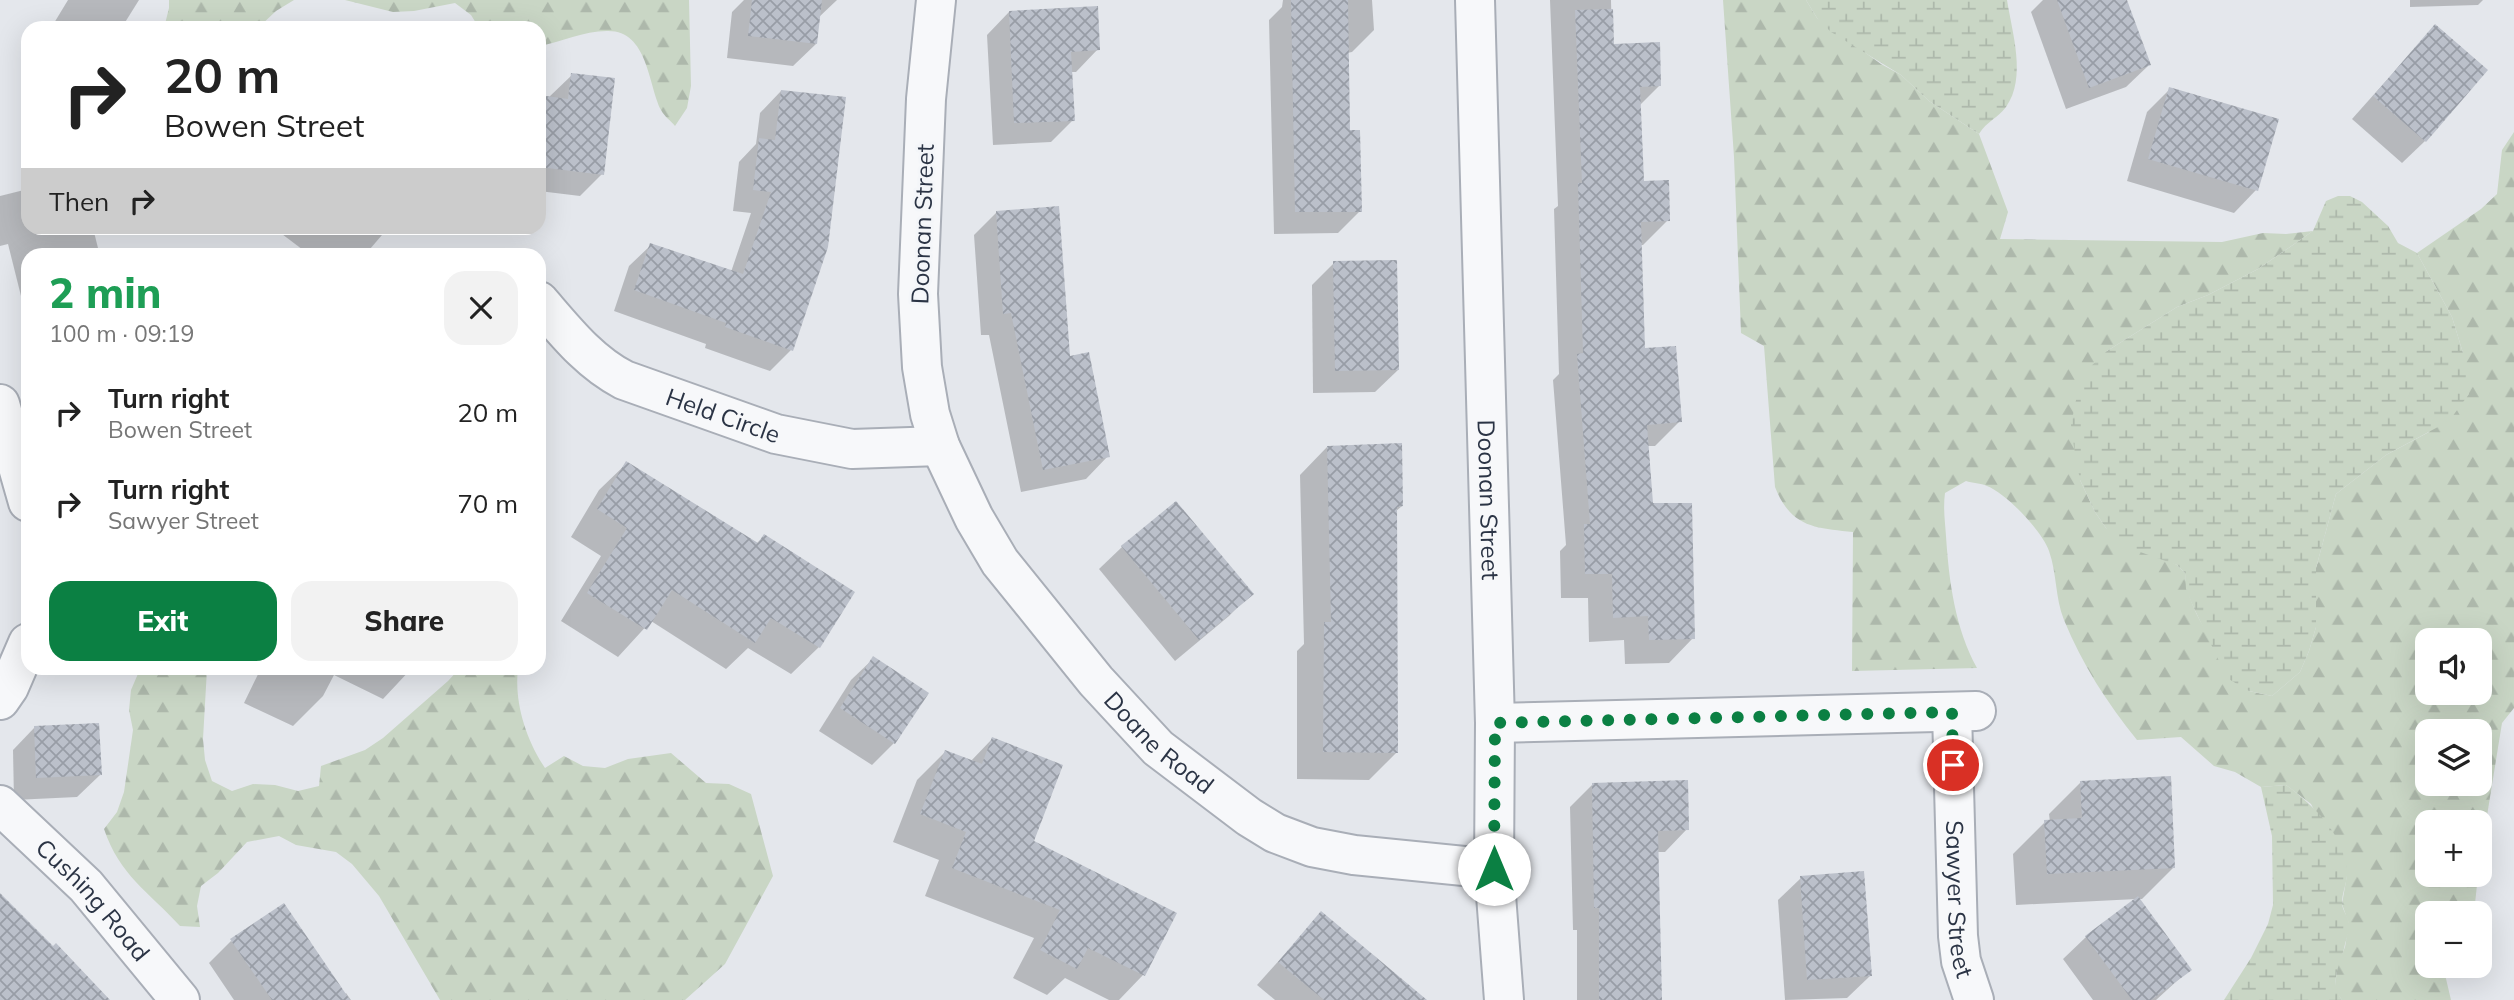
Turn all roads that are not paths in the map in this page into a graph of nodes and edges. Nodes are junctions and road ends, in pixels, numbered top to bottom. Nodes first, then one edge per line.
1 (936, 0) edge
2 (1475, 0) edge
3 (546, 310) edge
4 (0, 404) edge
5 (940, 446) junction
6 (21, 478) edge
7 (21, 659) edge
8 (0, 700) edge
9 (1495, 723) junction
10 (0, 804) edge
11 (1494, 869) junction
12 (180, 1000) edge
13 (1504, 1000) edge
14 (1974, 1000) edge

1 - 5 street, Doonan Street
2 - 9 street, Doonan Street
3 - 5 street, Held Circle
4 - 6 street
5 - 11 street, Doane Road
7 - 8 street
9 - 11 street, Doonan Street
9 - 14 street, Sawyer Street
10 - 12 street, Cushing Road
11 - 13 street, Doonan Street

